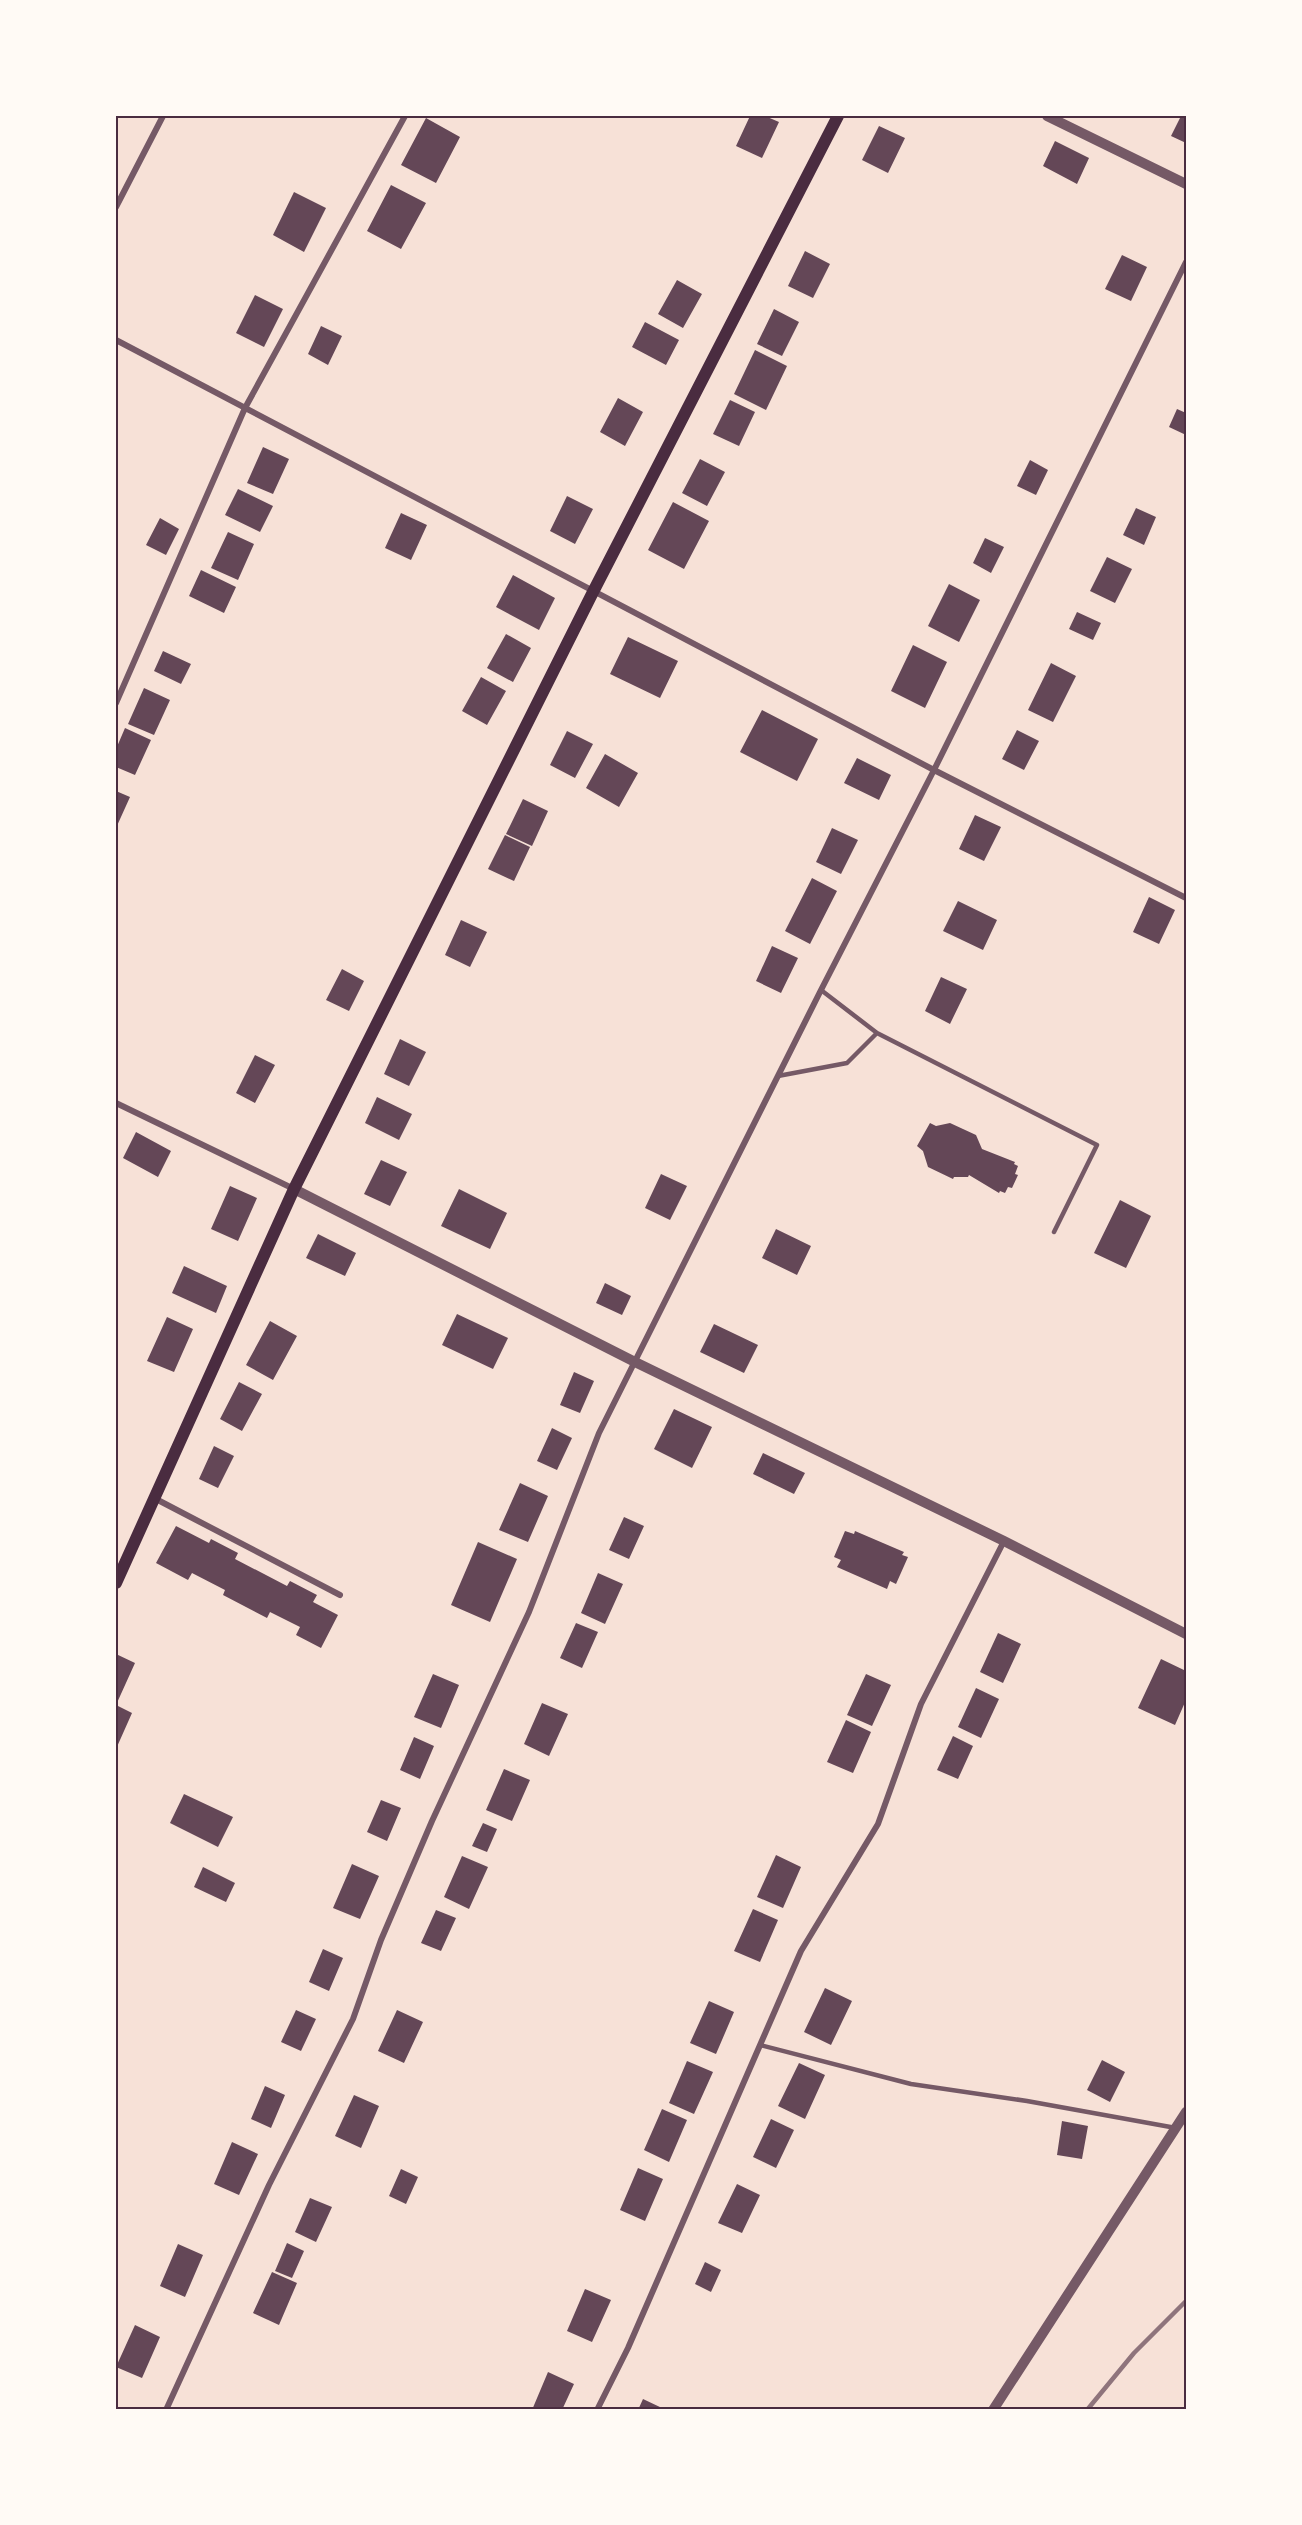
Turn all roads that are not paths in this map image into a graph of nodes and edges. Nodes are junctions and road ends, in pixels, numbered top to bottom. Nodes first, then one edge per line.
1 (163, 116) edge
2 (405, 116) edge
3 (838, 116) edge
4 (1047, 116) edge
5 (1186, 184) edge
6 (116, 207) edge
7 (1186, 262) edge
8 (116, 340) edge
9 (245, 408) junction
10 (593, 592) junction
11 (116, 703) edge
12 (934, 770) junction
13 (1186, 898) edge
14 (821, 990) junction
15 (877, 1033) junction
16 (778, 1076) junction
17 (116, 1103) edge
18 (294, 1189) junction
19 (1054, 1232) dead end
20 (635, 1362) junction
21 (154, 1498) junction
22 (1004, 1541) junction
23 (116, 1583) edge
24 (340, 1595) dead end
25 (1186, 1634) edge
26 (760, 2044) junction
27 (1186, 2112) edge
28 (1176, 2128) junction
29 (166, 2409) edge
30 (597, 2409) edge
31 (993, 2409) edge

1 - 6 street
2 - 9 street
3 - 10 main road
4 - 5 street
7 - 12 street
8 - 9 street
9 - 10 street
9 - 11 street
10 - 12 street
10 - 18 main road
12 - 13 street
12 - 14 street
14 - 15 lane
14 - 16 street
15 - 16 lane
15 - 19 lane
16 - 20 street
17 - 18 street
18 - 20 street
18 - 21 main road
20 - 22 street
20 - 29 street
21 - 23 main road
21 - 24 street
22 - 25 street
22 - 26 street
26 - 28 lane
26 - 30 street
27 - 28 street
28 - 31 street

